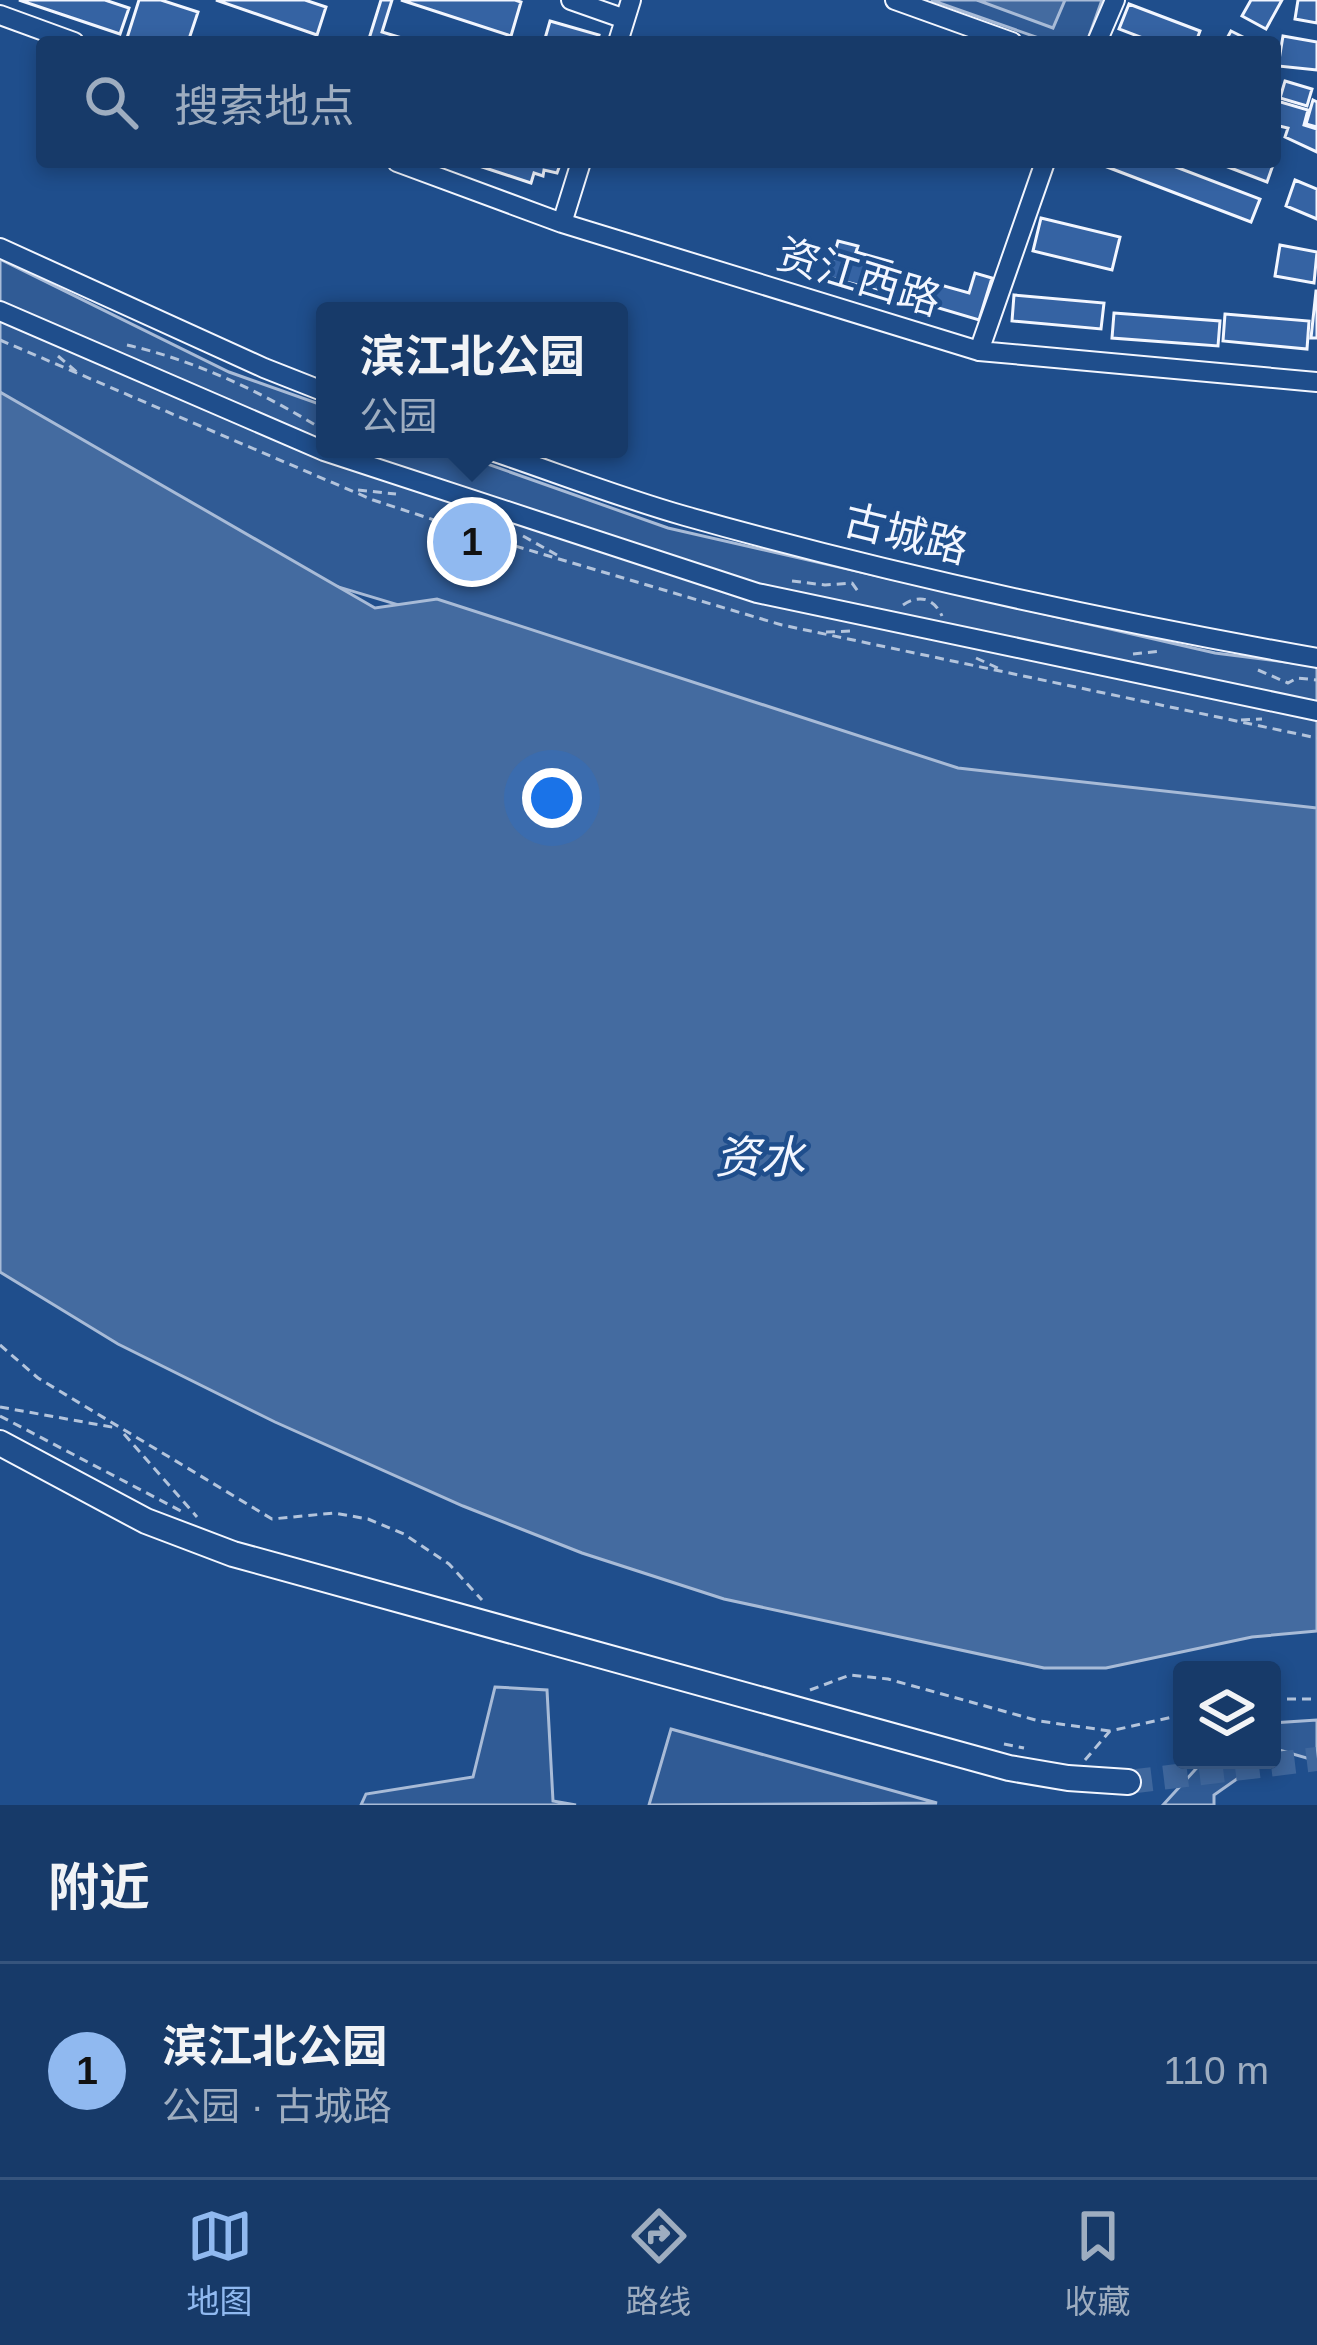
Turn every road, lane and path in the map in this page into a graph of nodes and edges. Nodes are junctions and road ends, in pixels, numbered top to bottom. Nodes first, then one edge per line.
1 (572, 0) edge
2 (895, 0) edge
3 (1115, 0) edge
4 (628, 10) edge
5 (0, 15) edge
6 (58, 36) edge
7 (995, 36) edge
8 (1099, 36) edge
9 (413, 168) edge
10 (579, 168) edge
11 (1044, 168) edge
12 (562, 224) junction
13 (0, 248) edge
14 (0, 311) edge
15 (979, 351) junction
16 (1317, 382) edge
17 (316, 388) edge
18 (316, 448) edge
19 (345, 458) edge
20 (513, 458) edge
21 (780, 580) dead end
22 (880, 619) junction
23 (946, 622) dead end
24 (1162, 651) dead end
25 (1119, 656) dead end
26 (1317, 658) edge
27 (1258, 670) dead end
28 (1317, 680) edge
29 (1317, 711) edge
30 (0, 1345) edge
31 (0, 1407) edge
32 (0, 1416) edge
33 (119, 1429) junction
34 (0, 1443) edge
35 (462, 1596) dead end
36 (827, 1698) dead end
37 (1281, 1699) edge
38 (1317, 1699) edge
39 (1173, 1717) edge
40 (1110, 1731) junction
41 (988, 1740) dead end
42 (1031, 1750) dead end
43 (1104, 1761) dead end
44 (1076, 1769) junction
45 (1128, 1782) tunnel mouth

1 - 4 street
2 - 7 street
3 - 8 street
5 - 6 street
9 - 12 street, 资江西路
10 - 12 street
11 - 15 street
12 - 15 street, 资江西路
13 - 17 street
14 - 18 street
15 - 16 street, 资江西路
19 - 22 street
20 - 26 street, 古城路
21 - 22 path
22 - 23 path
22 - 29 street
24 - 25 path
27 - 28 path
30 - 33 path
31 - 33 path
32 - 33 path
33 - 35 path
34 - 44 main road
36 - 40 path
37 - 38 path
39 - 40 path
40 - 44 path
41 - 42 path
43 - 44 path
44 - 45 main road

